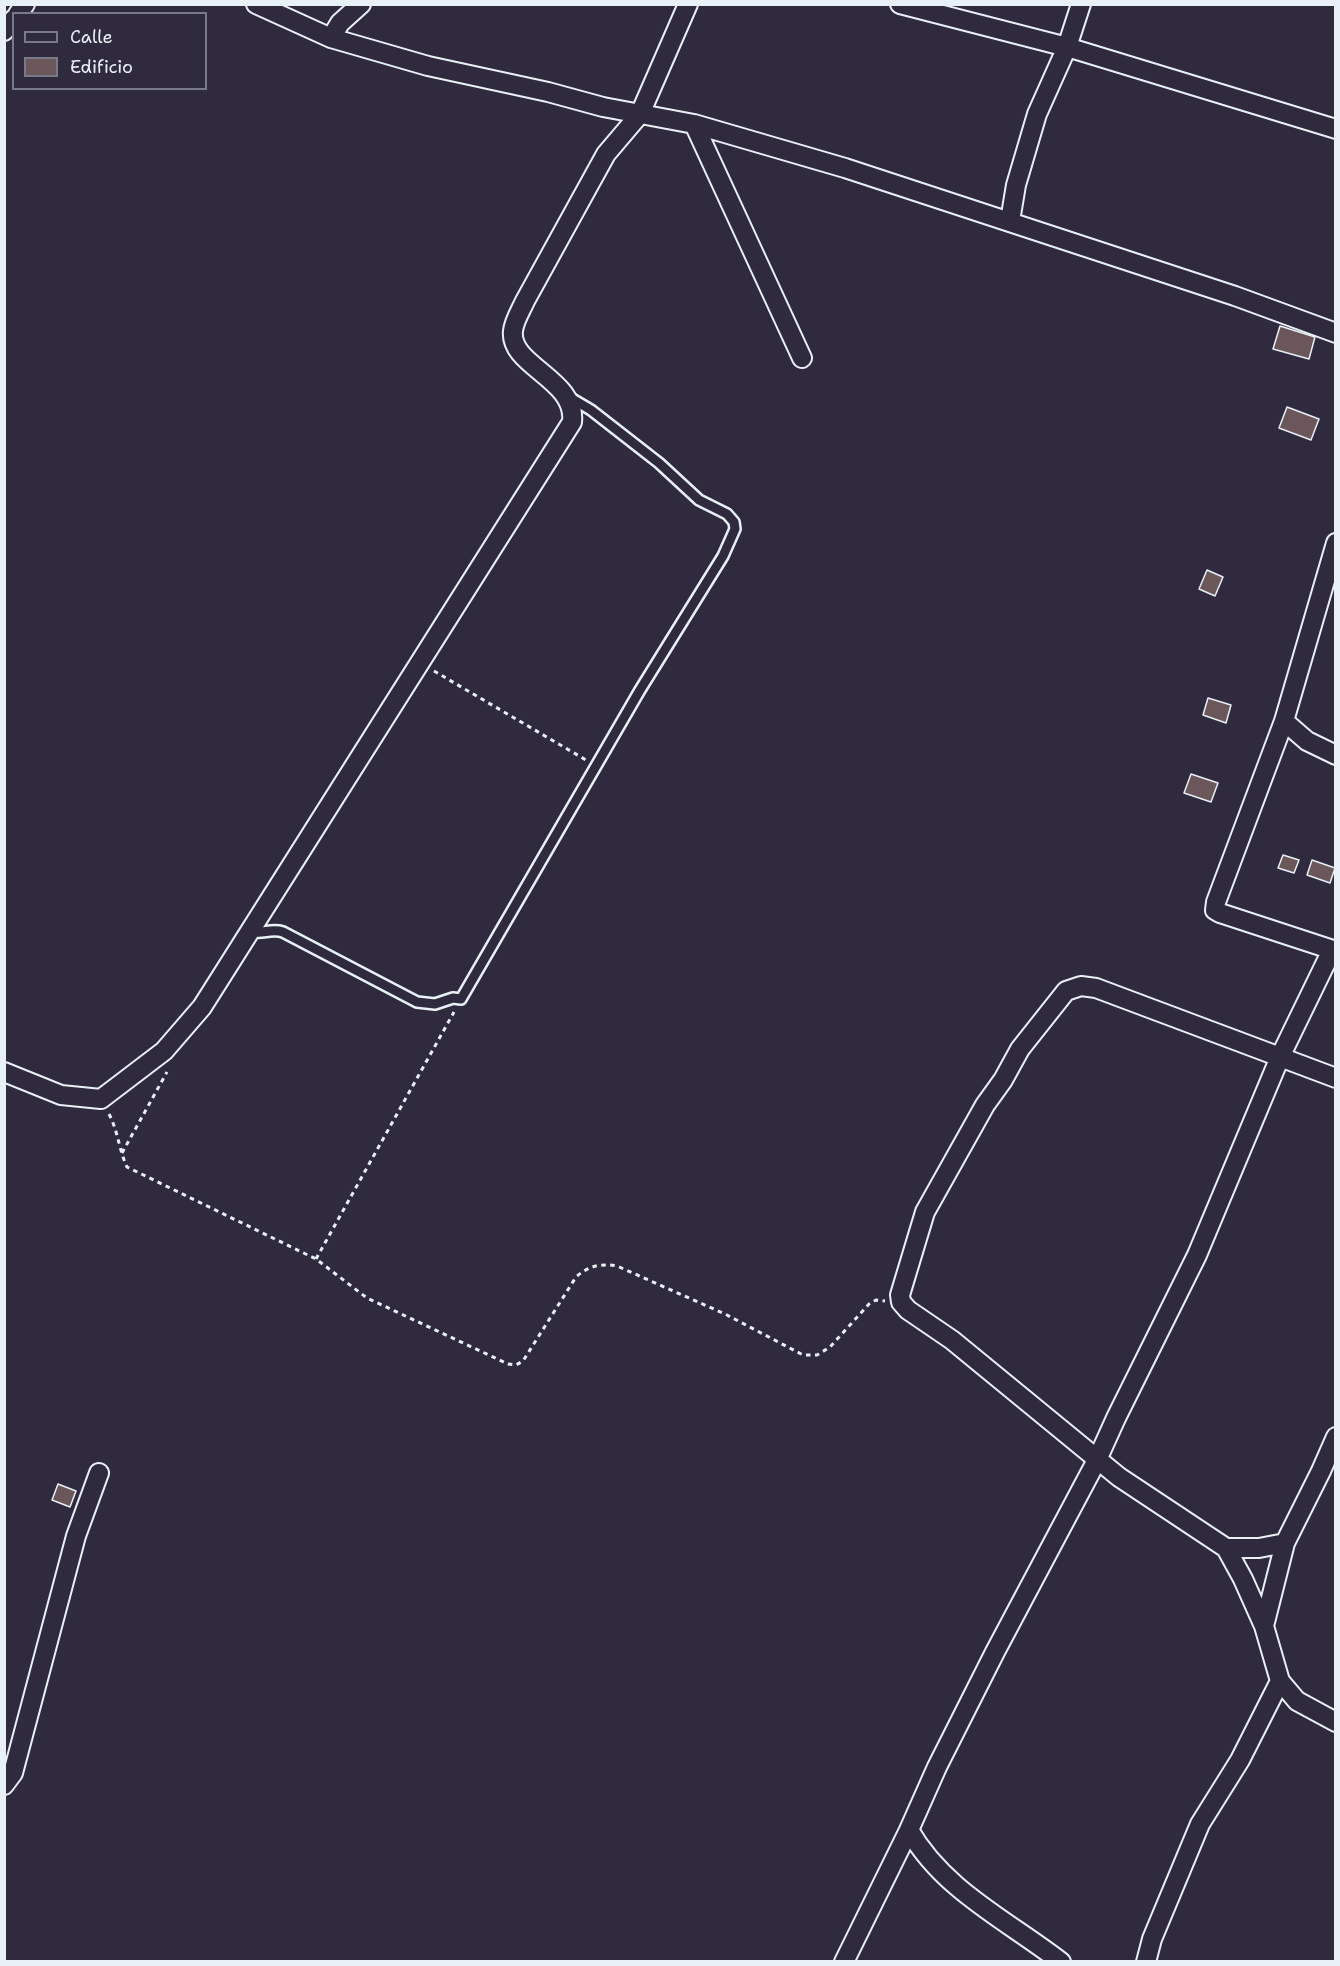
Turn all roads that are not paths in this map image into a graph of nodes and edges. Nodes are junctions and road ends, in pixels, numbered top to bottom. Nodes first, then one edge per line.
1 (256, 4) edge
2 (361, 4) edge
3 (688, 4) edge
4 (900, 4) edge
5 (1081, 4) edge
6 (331, 38) junction
7 (1067, 47) junction
8 (640, 114) junction
9 (694, 124) junction
10 (1335, 129) edge
11 (1010, 221) junction
12 (1335, 333) edge
13 (802, 357) dead end
14 (567, 396) junction
15 (1334, 551) edge
16 (1284, 721) junction
17 (1335, 755) edge
18 (250, 931) junction
19 (1334, 951) edge
20 (1280, 1057) junction
21 (4, 1072) edge
22 (1335, 1078) edge
23 (1335, 1437) edge
24 (1097, 1460) junction
25 (99, 1473) dead end
26 (1285, 1543) junction
27 (1226, 1548) junction
28 (1264, 1626) junction
29 (1280, 1681) junction
30 (1335, 1722) edge
31 (4, 1785) edge
32 (909, 1830) junction
33 (844, 1962) edge
34 (1061, 1962) edge
35 (1146, 1962) edge

1 - 6 street
2 - 6 street
3 - 8 street
4 - 7 street
5 - 7 street
6 - 8 street
7 - 10 street
7 - 11 street
8 - 9 street
8 - 14 street
9 - 11 street
9 - 13 street
11 - 12 street
14 - 18 street
14 - 18 lane
15 - 16 street
16 - 17 street
16 - 19 street
18 - 21 street
19 - 20 street
20 - 22 street
20 - 24 street
20 - 24 street
23 - 26 street
24 - 27 street
24 - 32 street
25 - 31 street
26 - 27 street
26 - 28 street
27 - 28 street
28 - 29 street
29 - 30 street
29 - 35 street
32 - 33 street
32 - 34 street

